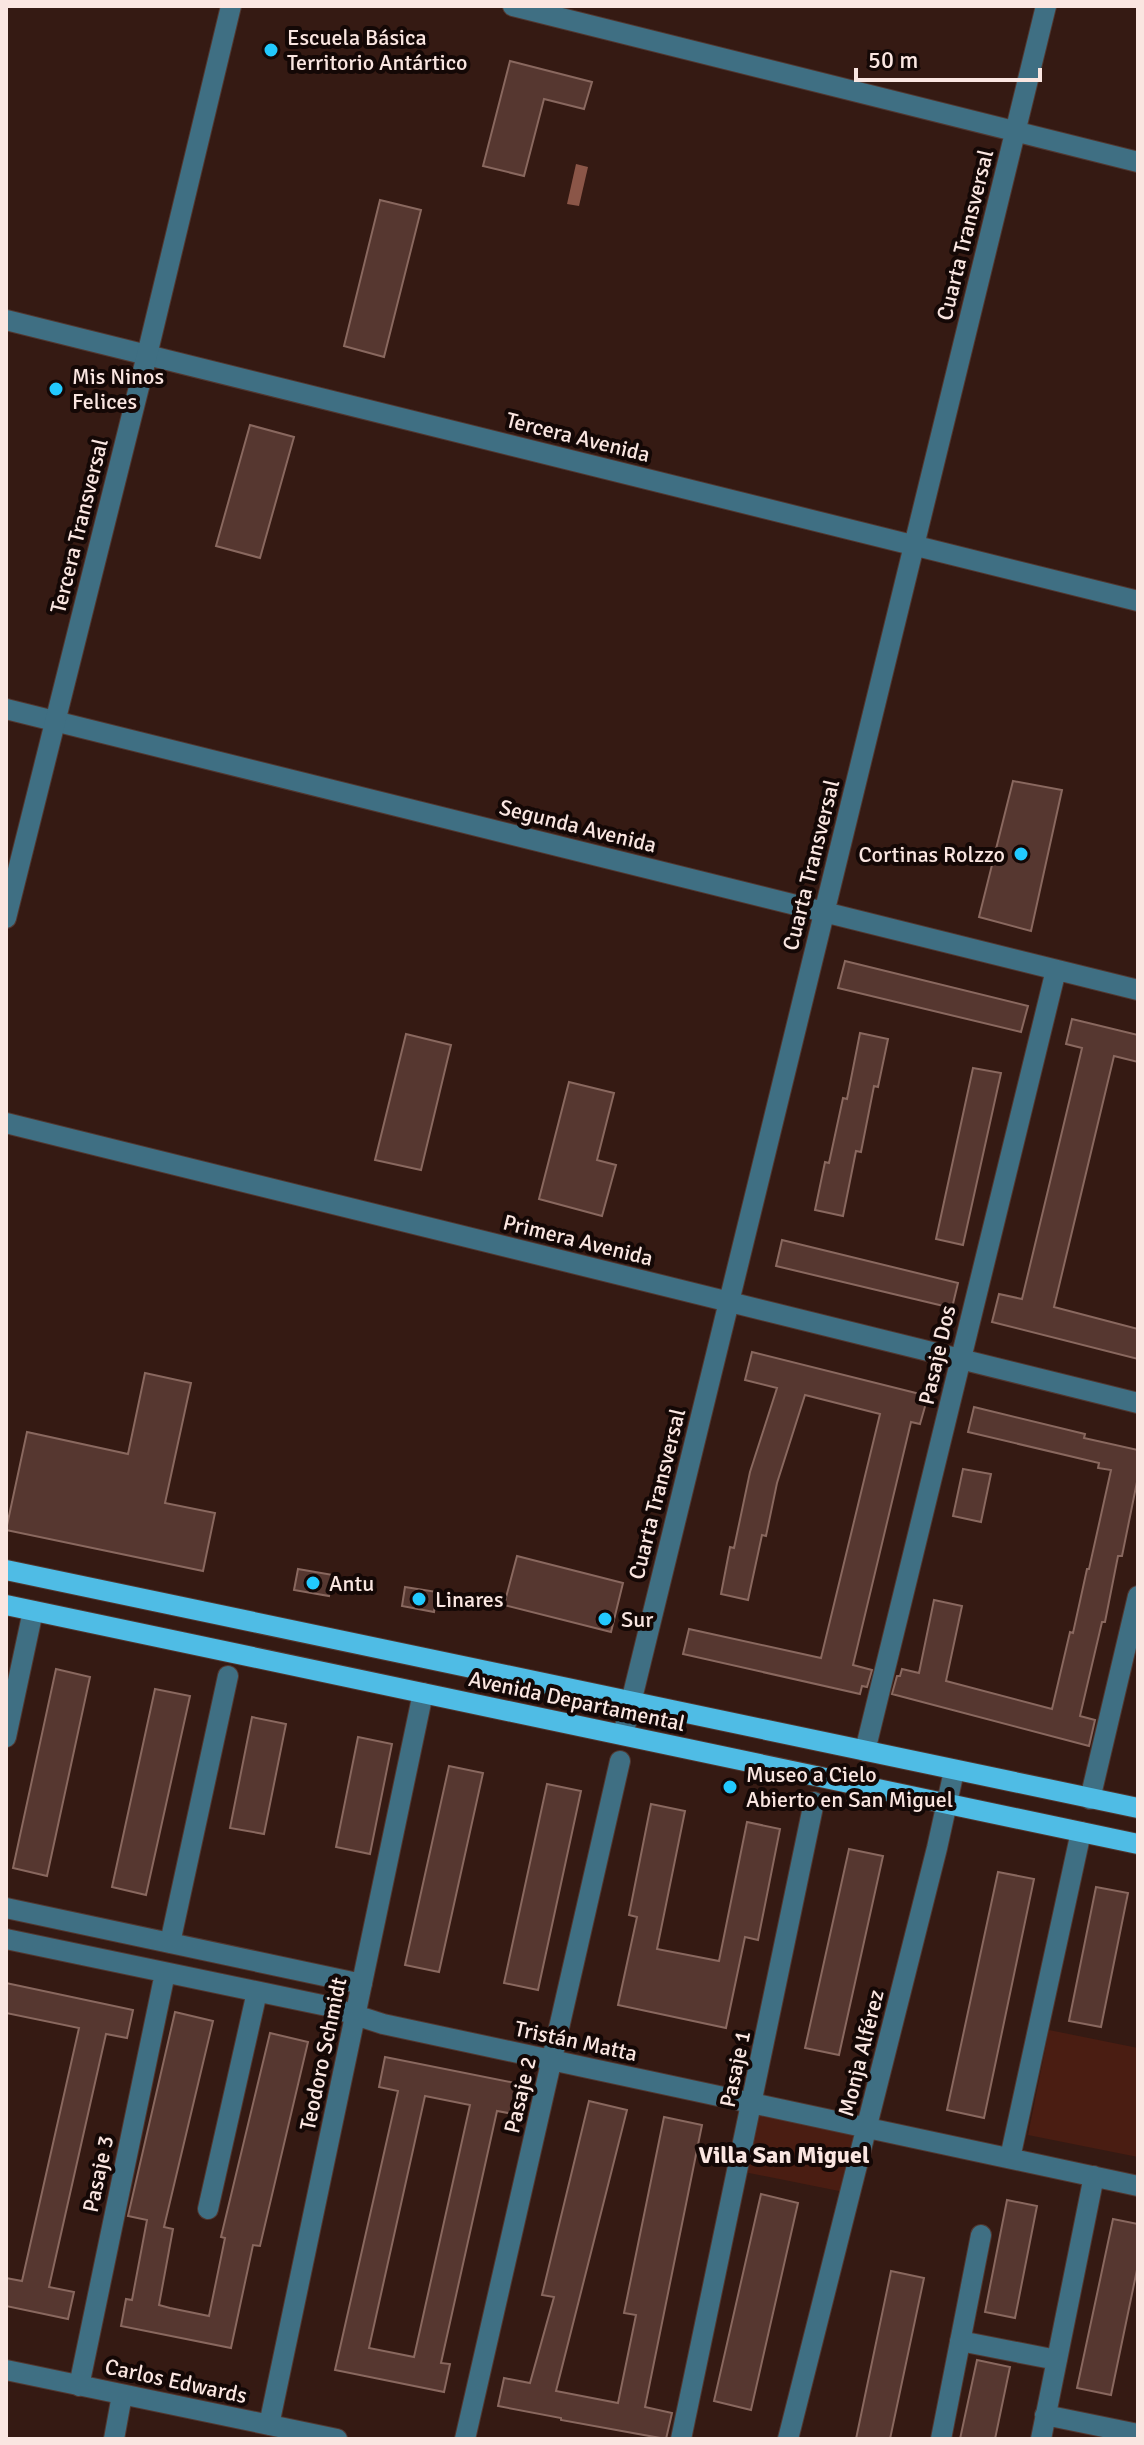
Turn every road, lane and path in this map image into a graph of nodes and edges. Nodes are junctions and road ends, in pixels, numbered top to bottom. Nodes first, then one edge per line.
1 (231, 6) edge
2 (513, 6) edge
3 (1046, 6) edge
4 (1015, 133) junction
5 (1138, 162) edge
6 (6, 320) edge
7 (147, 355) junction
8 (914, 546) junction
9 (1138, 601) edge
10 (6, 709) edge
11 (55, 721) junction
12 (824, 912) junction
13 (6, 918) edge
14 (1056, 970) junction
15 (1138, 990) edge
16 (6, 1123) edge
17 (729, 1302) junction
18 (961, 1359) junction
19 (1138, 1403) edge
20 (6, 1570) edge
21 (1138, 1596) edge
22 (6, 1605) edge
23 (33, 1611) junction
24 (228, 1676) dead end
25 (423, 1693) junction
26 (631, 1701) junction
27 (623, 1735) junction
28 (6, 1737) edge
29 (865, 1751) junction
30 (620, 1761) dead end
31 (954, 1771) junction
32 (1090, 1799) junction
33 (814, 1802) dead end
34 (947, 1804) junction
35 (1138, 1808) edge
36 (1081, 1832) junction
37 (1138, 1844) edge
38 (6, 1908) edge
39 (6, 1939) edge
40 (170, 1943) junction
41 (165, 1973) junction
42 (362, 1984) junction
43 (257, 1992) junction
44 (355, 2015) junction
45 (553, 2060) junction
46 (753, 2102) junction
47 (867, 2126) junction
48 (1010, 2158) junction
49 (1094, 2176) junction
50 (1138, 2186) edge
51 (208, 2209) dead end
52 (981, 2235) dead end
53 (960, 2341) junction
54 (1057, 2360) junction
55 (6, 2370) edge
56 (79, 2386) junction
57 (122, 2395) junction
58 (1045, 2415) junction
59 (269, 2425) junction
60 (1138, 2434) edge
61 (114, 2439) edge
62 (337, 2439) edge
63 (465, 2439) edge
64 (681, 2439) edge
65 (788, 2439) edge
66 (941, 2439) edge
67 (1041, 2439) edge

1 - 7 street, Tercera Transversal
2 - 4 street
3 - 4 street, Cuarta Transversal
4 - 5 street
4 - 8 street, Cuarta Transversal
6 - 7 street, Tercera Avenida
7 - 8 street, Tercera Avenida
7 - 11 street, Tercera Transversal
8 - 9 street, Tercera Avenida
8 - 12 street, Cuarta Transversal
10 - 11 street, Segunda Avenida
11 - 12 street, Segunda Avenida
11 - 13 street, Tercera Transversal
12 - 14 street, Segunda Avenida
12 - 17 street, Cuarta Transversal
14 - 15 street, Segunda Avenida
14 - 18 street, Pasaje Dos
16 - 17 street, Primera Avenida
17 - 18 street, Primera Avenida
17 - 26 street, Cuarta Transversal
18 - 19 street, Primera Avenida
18 - 29 street, Pasaje Dos
20 - 26 main road, Avenida Departamental
21 - 32 street
22 - 23 main road, Avenida Departamental
23 - 25 main road, Avenida Departamental
23 - 28 street
24 - 40 street
25 - 27 main road, Avenida Departamental
25 - 42 street, Teodoro Schmidt
26 - 27 street, Cuarta Transversal
26 - 29 main road, Avenida Departamental
27 - 34 main road, Avenida Departamental
29 - 31 main road, Avenida Departamental
30 - 45 street, Pasaje 2
31 - 32 main road, Avenida Departamental
31 - 34 street, Monja Alférez
32 - 35 main road, Avenida Departamental
33 - 46 street, Pasaje 1
34 - 36 main road, Avenida Departamental
34 - 47 street, Monja Alférez
36 - 37 main road, Avenida Departamental
36 - 48 street
38 - 40 street
39 - 41 street, Tristán Matta
40 - 42 street
41 - 43 street, Tristán Matta
41 - 56 street, Pasaje 3
42 - 44 street, Teodoro Schmidt
43 - 44 street, Tristán Matta
43 - 51 street
44 - 45 street, Tristán Matta
44 - 59 street, Teodoro Schmidt
45 - 46 street, Tristán Matta
45 - 63 street, Pasaje 2
46 - 47 street, Tristán Matta
46 - 64 street, Pasaje 1
47 - 48 street, Tristán Matta
47 - 65 street, Monja Alférez
48 - 49 street, Tristán Matta
49 - 50 street, Tristán Matta
49 - 54 street
52 - 53 street
53 - 54 street
53 - 66 street
54 - 58 street
55 - 56 street, Carlos Edwards
56 - 57 street, Carlos Edwards
57 - 59 street, Carlos Edwards
57 - 61 street
58 - 60 street
58 - 67 street
59 - 62 street, Carlos Edwards

